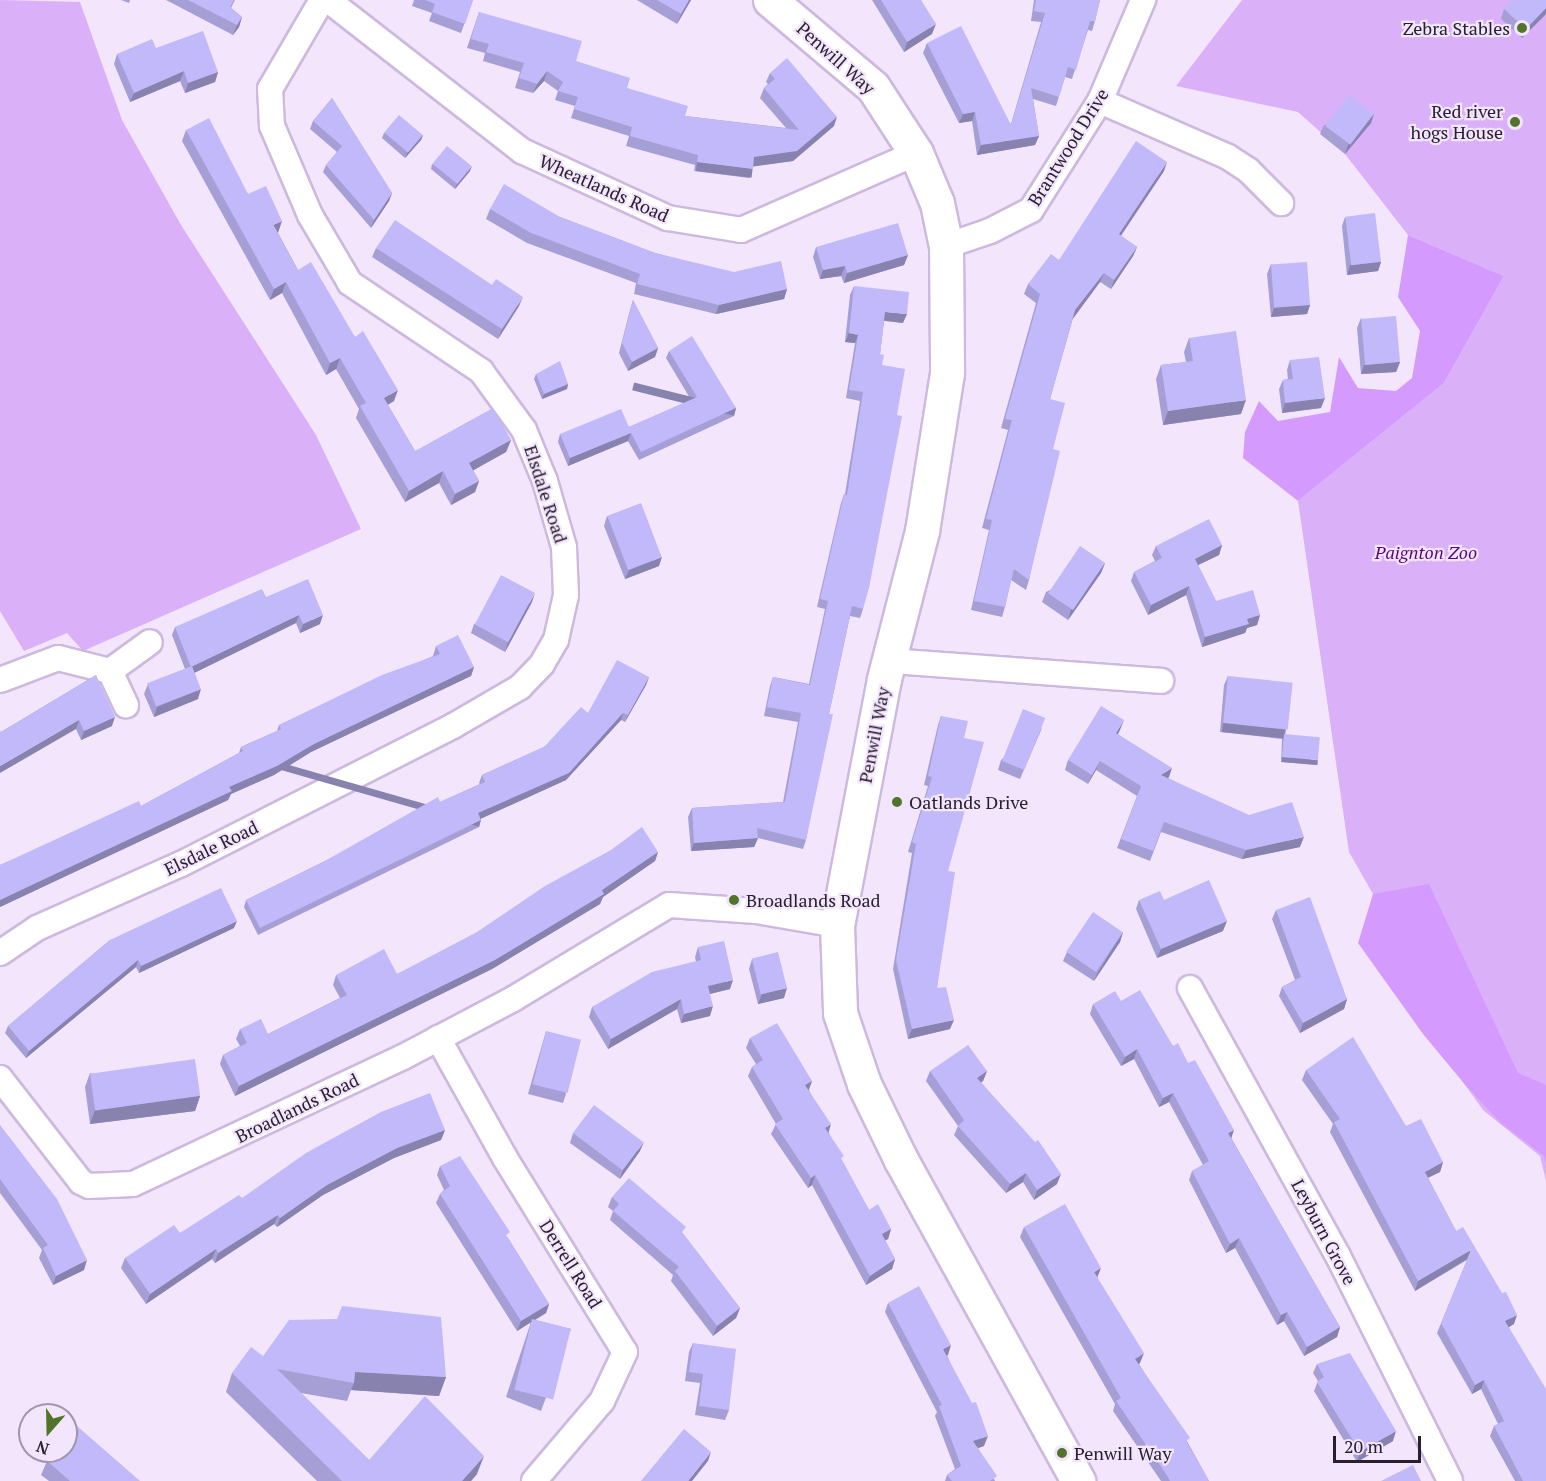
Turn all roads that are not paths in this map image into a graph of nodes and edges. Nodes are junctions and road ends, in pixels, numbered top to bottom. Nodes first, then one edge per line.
1 (322, 0) edge
2 (328, 0) edge
3 (770, 0) edge
4 (1143, 0) edge
5 (1100, 101) junction
6 (916, 153) junction
7 (1281, 203) dead end
8 (946, 246) junction
9 (150, 642) dead end
10 (891, 661) junction
11 (110, 671) junction
12 (0, 680) edge
13 (1161, 681) dead end
14 (126, 705) dead end
15 (837, 925) junction
16 (0, 953) edge
17 (1190, 988) dead end
18 (438, 1038) junction
19 (0, 1078) edge
20 (534, 1481) edge
21 (1078, 1481) edge
22 (1450, 1481) edge

1 - 16 street, Elsdale Road
2 - 6 street, Wheatlands Road
3 - 6 street, Penwill Way
4 - 5 street, Brantwood Drive
5 - 7 street
5 - 8 street, Brantwood Drive
6 - 8 street, Penwill Way
8 - 10 street, Penwill Way
9 - 11 street
10 - 13 street
10 - 15 street, Penwill Way
11 - 12 street
11 - 14 street
15 - 18 street, Broadlands Road
15 - 21 street, Penwill Way
17 - 22 street, Leyburn Grove
18 - 19 street, Broadlands Road
18 - 20 street, Derrell Road

